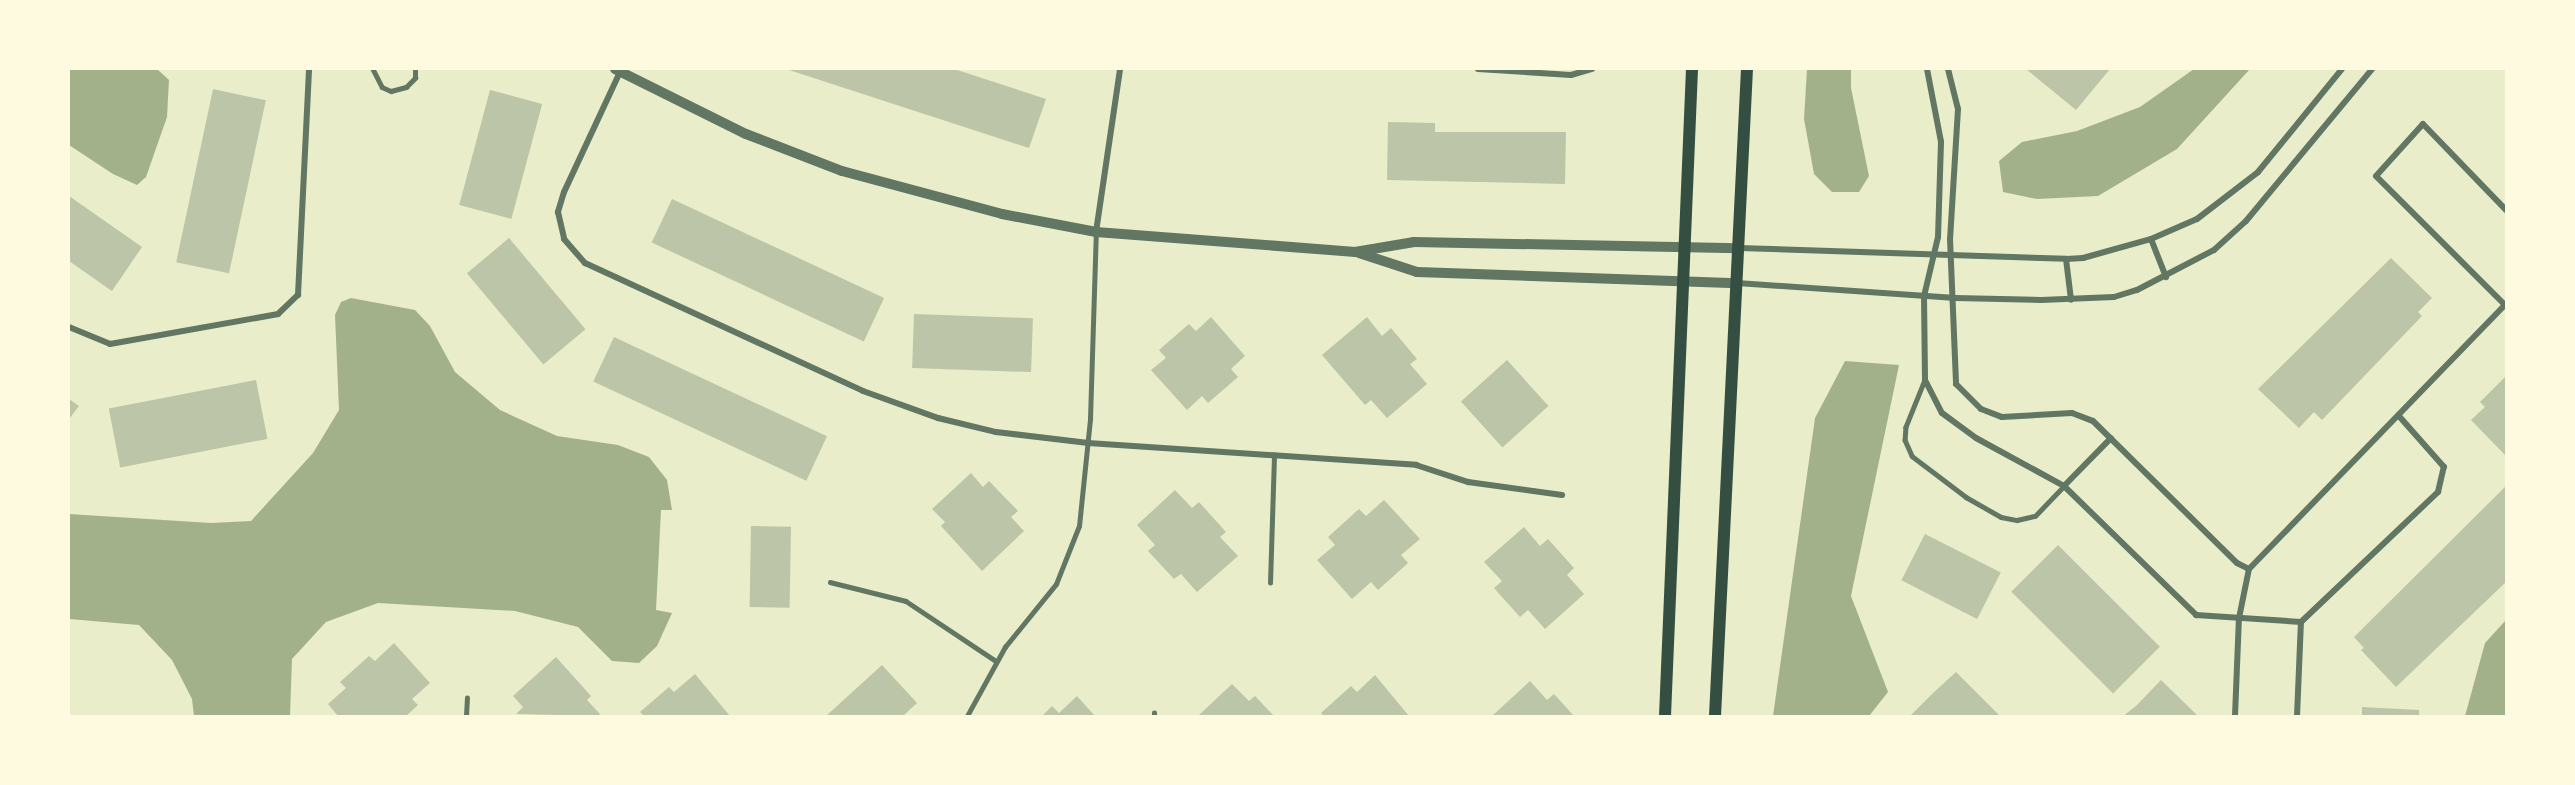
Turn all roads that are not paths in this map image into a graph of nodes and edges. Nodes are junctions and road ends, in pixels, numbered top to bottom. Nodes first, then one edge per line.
1 (309, 69) edge
2 (373, 69) edge
3 (415, 69) edge
4 (1120, 69) edge
5 (1478, 69) edge
6 (1592, 69) edge
7 (1692, 69) edge
8 (1747, 69) edge
9 (1927, 69) edge
10 (1948, 69) edge
11 (2342, 69) edge
12 (2372, 69) edge
13 (617, 70) edge
14 (2506, 210) edge
15 (1096, 232) junction
16 (2151, 240) junction
17 (1684, 245) junction
18 (1739, 248) junction
19 (1356, 252) junction
20 (1934, 254) junction
21 (1950, 255) junction
22 (2066, 258) junction
23 (2166, 277) junction
24 (1685, 282) junction
25 (1737, 283) junction
26 (1924, 296) junction
27 (1955, 298) junction
28 (2070, 300) junction
29 (2505, 304) edge
30 (69, 327) edge
31 (1925, 380) junction
32 (2398, 415) junction
33 (2111, 438) junction
34 (1088, 443) junction
35 (1274, 455) junction
36 (2064, 486) junction
37 (1562, 495) dead end
38 (2249, 568) junction
39 (830, 582) dead end
40 (1270, 583) dead end
41 (2239, 618) junction
42 (2301, 622) junction
43 (996, 661) junction
44 (467, 698) dead end
45 (466, 716) edge
46 (967, 716) edge
47 (1665, 716) edge
48 (1715, 716) edge
49 (2235, 716) edge
50 (2297, 716) edge

1 - 30 street
2 - 3 lane
4 - 15 street
5 - 6 street
7 - 17 main road
8 - 18 main road
9 - 20 street
10 - 21 street
11 - 16 street
12 - 23 street
13 - 15 street
13 - 34 street
14 - 29 street
15 - 19 street
15 - 34 lane
16 - 22 street
16 - 23 street
17 - 18 street
17 - 19 street
17 - 24 main road
18 - 20 street
18 - 25 main road
19 - 24 street
20 - 21 street
20 - 26 street
21 - 22 street
21 - 27 street
22 - 28 street
23 - 28 street
24 - 25 street
24 - 47 main road
25 - 26 street
25 - 48 main road
26 - 27 street
26 - 31 street
27 - 28 street
27 - 33 street
29 - 32 street
31 - 36 street
31 - 36 lane
32 - 38 street
32 - 42 street
33 - 36 street
33 - 38 street
34 - 35 street
34 - 43 lane
35 - 37 street
35 - 40 lane
36 - 41 street
38 - 41 street
39 - 43 lane
41 - 42 street
41 - 49 street
42 - 50 street
43 - 46 lane
44 - 45 lane

